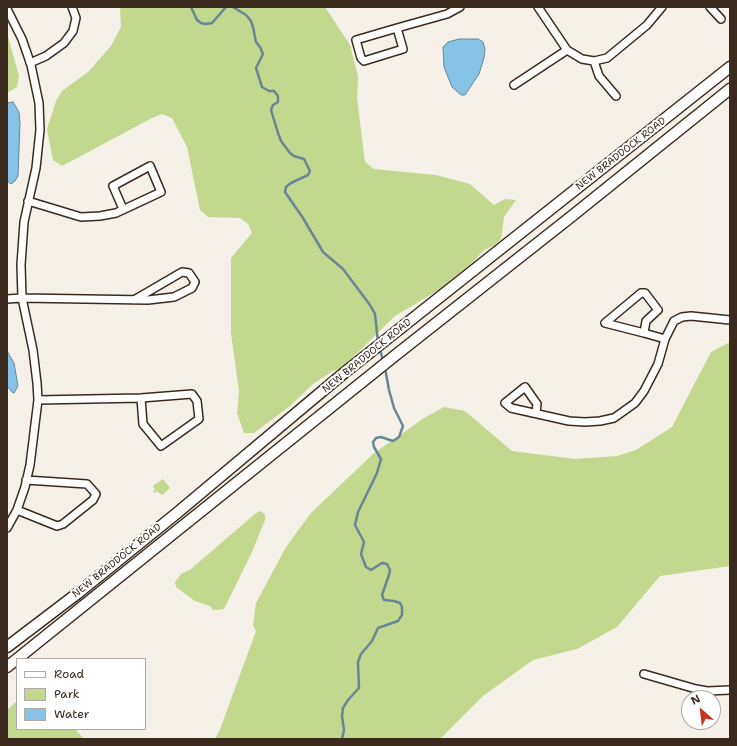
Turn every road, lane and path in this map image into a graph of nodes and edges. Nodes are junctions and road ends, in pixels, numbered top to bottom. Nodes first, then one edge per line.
1 (72, 7) edge
2 (460, 7) edge
3 (538, 7) edge
4 (662, 7) edge
5 (710, 7) edge
6 (7, 10) edge
7 (721, 19) dead end
8 (397, 28) junction
9 (567, 50) junction
10 (594, 61) junction
11 (30, 63) junction
12 (730, 67) edge
13 (514, 85) dead end
14 (730, 89) edge
15 (616, 96) dead end
16 (28, 200) junction
17 (123, 209) junction
18 (22, 298) junction
19 (7, 299) edge
20 (134, 300) junction
21 (730, 320) edge
22 (644, 333) junction
23 (665, 339) junction
24 (141, 398) junction
25 (38, 400) junction
26 (536, 413) dead end
27 (26, 480) junction
28 (17, 510) junction
29 (7, 528) edge
30 (7, 647) edge
31 (18, 658) edge
32 (16, 660) edge
33 (7, 667) edge
34 (644, 674) dead end
35 (730, 690) edge

1 - 11 street
2 - 8 street
3 - 9 street
4 - 10 street
5 - 7 street
6 - 11 street
8 - 8 street
9 - 10 street
9 - 13 street
10 - 15 street
11 - 16 street
12 - 30 main road, NEW BRADDOCK ROAD
14 - 31 main road, NEW BRADDOCK ROAD
16 - 17 street
16 - 18 street
17 - 17 street
18 - 19 street
18 - 20 street
18 - 25 street
20 - 20 street
21 - 23 street
22 - 22 street
22 - 23 street
23 - 26 street
24 - 24 street
24 - 25 street
25 - 27 street
27 - 28 street
27 - 28 street
28 - 29 street
32 - 33 main road, NEW BRADDOCK ROAD
34 - 35 street

